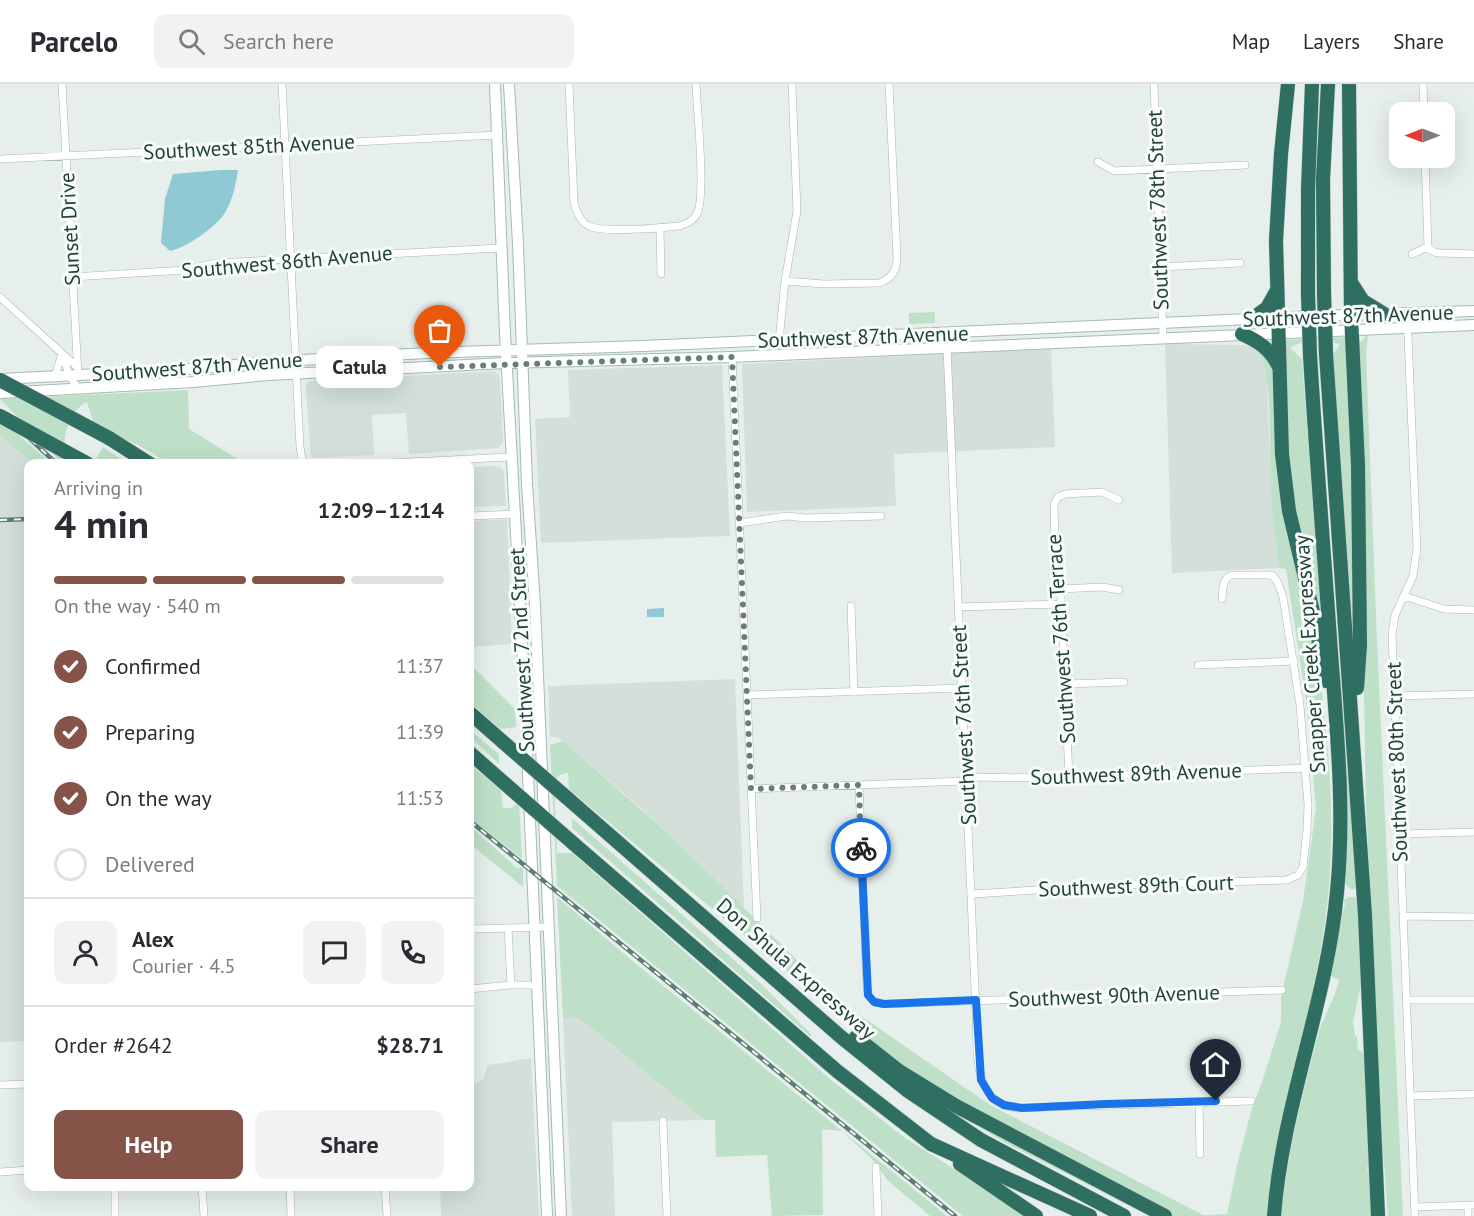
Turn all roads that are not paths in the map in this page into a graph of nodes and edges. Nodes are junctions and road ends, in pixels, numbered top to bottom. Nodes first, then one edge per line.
1 (62, 84) edge
2 (282, 84) edge
3 (495, 84) edge
4 (509, 84) edge
5 (569, 84) edge
6 (696, 84) edge
7 (792, 84) edge
8 (889, 84) edge
9 (1154, 84) edge
10 (1288, 84) edge
11 (1312, 84) edge
12 (1328, 84) edge
13 (1348, 84) edge
14 (1423, 84) edge
15 (1424, 102) edge
16 (498, 135) junction
17 (285, 145) junction
18 (66, 155) junction
19 (0, 159) edge
20 (1098, 162) dead end
21 (1245, 165) dead end
22 (1425, 168) edge
23 (1157, 170) junction
24 (514, 171) junction
25 (660, 227) junction
26 (1428, 247) junction
27 (501, 248) junction
28 (1412, 254) dead end
29 (1474, 254) edge
30 (292, 259) junction
31 (1240, 262) dead end
32 (1161, 267) junction
33 (661, 274) dead end
34 (72, 277) junction
35 (785, 281) junction
36 (1351, 282) junction
37 (1277, 290) junction
38 (0, 297) edge
39 (1474, 311) edge
40 (1407, 313) junction
41 (1384, 314) junction
42 (1351, 315) junction
43 (1279, 318) junction
44 (1252, 319) junction
45 (1162, 324) junction
46 (1474, 325) edge
47 (1052, 328) junction
48 (1408, 328) junction
49 (1353, 330) junction
50 (1278, 333) junction
51 (946, 334) junction
52 (1242, 334) junction
53 (871, 337) junction
54 (1163, 337) junction
55 (779, 341) junction
56 (1052, 342) junction
57 (75, 343) junction
58 (643, 346) junction
59 (947, 348) junction
60 (523, 349) junction
61 (506, 350) junction
62 (856, 351) junction
63 (62, 354) junction
64 (784, 354) junction
65 (732, 357) junction
66 (296, 360) junction
67 (644, 360) junction
68 (506, 363) junction
69 (523, 363) junction
70 (1279, 368) junction
71 (178, 370) junction
72 (75, 372) junction
73 (297, 374) junction
74 (55, 376) junction
75 (0, 379) edge
76 (193, 382) junction
77 (78, 388) junction
78 (0, 393) edge
79 (0, 416) edge
80 (511, 457) junction
81 (79, 459) edge
82 (142, 459) edge
83 (304, 459) edge
84 (471, 459) edge
85 (513, 484) junction
86 (527, 484) junction
87 (1119, 500) dead end
88 (515, 512) junction
89 (474, 514) edge
90 (881, 516) dead end
91 (739, 523) junction
92 (532, 564) junction
93 (518, 565) junction
94 (1060, 589) junction
95 (1119, 590) dead end
96 (1404, 596) junction
97 (1222, 599) dead end
98 (1061, 604) junction
99 (851, 606) dead end
100 (958, 607) junction
101 (1474, 610) edge
102 (1294, 661) junction
103 (1198, 665) dead end
104 (524, 681) junction
105 (538, 681) junction
106 (1124, 682) dead end
107 (1065, 684) junction
108 (962, 688) junction
109 (854, 692) junction
110 (1474, 694) edge
111 (747, 695) junction
112 (1394, 696) junction
113 (474, 717) edge
114 (1354, 744) junction
115 (1338, 751) junction
116 (474, 757) edge
117 (1306, 768) junction
118 (1070, 777) junction
119 (966, 779) junction
120 (859, 785) junction
121 (751, 789) junction
122 (1474, 831) edge
123 (1400, 834) junction
124 (972, 894) junction
125 (1404, 916) junction
126 (1474, 917) edge
127 (757, 918) dead end
128 (535, 927) junction
129 (548, 927) junction
130 (508, 928) junction
131 (474, 929) edge
132 (758, 965) junction
133 (511, 985) junction
134 (537, 985) junction
135 (474, 989) edge
136 (1282, 990) dead end
137 (976, 1000) junction
138 (1407, 1000) junction
139 (1474, 1000) edge
140 (538, 1006) junction
141 (551, 1006) junction
142 (554, 1062) junction
143 (540, 1063) junction
144 (24, 1084) edge
145 (0, 1085) edge
146 (1474, 1094) edge
147 (1411, 1096) junction
148 (1251, 1101) dead end
149 (1199, 1102) junction
150 (663, 1121) dead end
151 (931, 1144) junction
152 (1200, 1154) dead end
153 (876, 1167) dead end
154 (24, 1170) edge
155 (0, 1172) edge
156 (115, 1191) edge
157 (202, 1191) edge
158 (290, 1191) edge
159 (386, 1191) edge
160 (1471, 1205) edge
161 (1414, 1207) junction
162 (116, 1215) edge
163 (204, 1216) edge
164 (291, 1216) edge
165 (387, 1216) edge
166 (547, 1216) edge
167 (561, 1216) edge
168 (667, 1216) edge
169 (878, 1216) edge
170 (1036, 1216) edge
171 (1090, 1216) edge
172 (1124, 1216) edge
173 (1165, 1216) edge
174 (1274, 1216) edge
175 (1378, 1216) edge
176 (1415, 1216) edge
177 (1468, 1216) edge

1 - 18 street, Sunset Drive
2 - 17 street
3 - 16 main road, Southwest 72nd Street
4 - 24 main road, Southwest 72nd Street
5 - 25 street
6 - 25 street
7 - 35 street
8 - 35 street
9 - 23 street, Southwest 78th Street
10 - 37 highway
11 - 115 highway, Snapper Creek Expressway, bridge
12 - 114 highway, Snapper Creek Expressway, bridge
13 - 36 highway
14 - 15 street
16 - 17 street, Southwest 85th Avenue
16 - 24 main road
16 - 27 main road, Southwest 72nd Street
17 - 18 street, Southwest 85th Avenue
17 - 30 street
18 - 19 street, Southwest 85th Avenue
18 - 34 street, Sunset Drive
20 - 23 street
21 - 23 street
22 - 26 street
23 - 32 street, Southwest 78th Street
24 - 60 main road, Southwest 72nd Street
25 - 33 street
26 - 28 street
26 - 29 street
27 - 30 street, Southwest 86th Avenue
27 - 61 main road, Southwest 72nd Street
30 - 34 street, Southwest 86th Avenue
30 - 66 street
31 - 32 street
32 - 45 street, Southwest 78th Street
34 - 57 street, Sunset Drive
35 - 55 street
36 - 41 highway
36 - 42 highway
37 - 43 highway
37 - 44 highway
38 - 63 street
39 - 40 main road, Southwest 87th Avenue
40 - 41 main road, Southwest 87th Avenue
40 - 48 street, Southwest 80th Street
41 - 42 main road, Southwest 87th Avenue
42 - 43 main road, Southwest 87th Avenue
42 - 49 highway
43 - 44 main road, Southwest 87th Avenue
43 - 50 highway
44 - 45 main road, Southwest 87th Avenue
45 - 47 main road, Southwest 87th Avenue
45 - 54 street, Southwest 78th Street
46 - 48 main road, Southwest 87th Avenue
47 - 51 main road, Southwest 87th Avenue
47 - 56 main road
48 - 49 main road, Southwest 87th Avenue
48 - 96 street, Southwest 80th Street
49 - 50 main road, Southwest 87th Avenue
49 - 114 highway
50 - 52 main road, Southwest 87th Avenue
50 - 70 highway
51 - 53 main road, Southwest 87th Avenue
51 - 59 main road
52 - 54 main road, Southwest 87th Avenue
52 - 70 highway
53 - 55 main road, Southwest 87th Avenue
53 - 62 main road
54 - 56 main road, Southwest 87th Avenue
55 - 58 main road, Southwest 87th Avenue
55 - 64 main road
56 - 59 main road, Southwest 87th Avenue
57 - 63 street
57 - 72 street, Sunset Drive
58 - 60 main road, Southwest 87th Avenue
58 - 67 main road
59 - 62 main road, Southwest 87th Avenue
59 - 100 street, Southwest 76th Street
60 - 61 main road, Southwest 87th Avenue
60 - 69 main road, Southwest 72nd Street
61 - 66 main road, Southwest 87th Avenue
61 - 68 main road, Southwest 72nd Street
62 - 64 main road, Southwest 87th Avenue
63 - 72 street
63 - 72 street
63 - 74 street
64 - 65 main road, Southwest 87th Avenue
65 - 67 main road, Southwest 87th Avenue
65 - 91 street
66 - 71 main road, Southwest 87th Avenue
66 - 73 street
67 - 69 main road, Southwest 87th Avenue
68 - 69 main road, Southwest 87th Avenue
68 - 73 main road, Southwest 87th Avenue
68 - 80 main road, Southwest 72nd Street
69 - 86 main road, Southwest 72nd Street
70 - 115 highway
71 - 72 main road, Southwest 87th Avenue
71 - 76 main road
72 - 74 main road, Southwest 87th Avenue
72 - 77 main road
73 - 76 main road, Southwest 87th Avenue
73 - 83 street
74 - 75 main road, Southwest 87th Avenue
75 - 82 highway, bridge
76 - 77 main road, Southwest 87th Avenue
77 - 78 main road, Southwest 87th Avenue
79 - 81 highway, bridge
80 - 84 street
80 - 85 main road, Southwest 72nd Street
85 - 86 main road
85 - 88 main road, Southwest 72nd Street
86 - 92 main road, Southwest 72nd Street
87 - 94 street, Southwest 76th Terrace
88 - 89 street
88 - 93 main road, Southwest 72nd Street
90 - 91 street
91 - 111 street
92 - 93 main road
92 - 105 main road, Southwest 72nd Street
93 - 104 main road, Southwest 72nd Street
94 - 95 street
94 - 98 street, Southwest 76th Terrace
96 - 101 street
96 - 112 street, Southwest 80th Street
97 - 102 street
98 - 100 street
98 - 107 street, Southwest 76th Terrace
99 - 109 street
100 - 108 street, Southwest 76th Street
102 - 103 street
102 - 117 street
104 - 105 main road
104 - 128 main road, Southwest 72nd Street
105 - 129 main road, Southwest 72nd Street
106 - 107 street
107 - 118 street, Southwest 76th Terrace
108 - 109 street
108 - 119 street, Southwest 76th Street
109 - 111 street
110 - 112 street
111 - 121 street
112 - 123 street, Southwest 80th Street
113 - 132 highway, Don Shula Expressway, bridge
114 - 175 highway, Snapper Creek Expressway
115 - 174 highway, Snapper Creek Expressway
116 - 151 highway, bridge
117 - 118 street, Southwest 89th Avenue
117 - 124 street, Southwest 89th Court
118 - 119 street, Southwest 89th Avenue
119 - 120 street, Southwest 89th Avenue
119 - 124 street, Southwest 76th Street
120 - 121 street, Southwest 89th Avenue
120 - 137 street, Southwest 90th Avenue
121 - 127 street
122 - 123 street
123 - 125 street, Southwest 80th Street
124 - 137 street, Southwest 76th Street
125 - 126 street
125 - 138 street, Southwest 80th Street
128 - 129 street
128 - 130 street
128 - 134 main road, Southwest 72nd Street
129 - 141 main road, Southwest 72nd Street
130 - 131 street
130 - 133 street
132 - 172 highway, Don Shula Expressway
132 - 173 highway
133 - 134 street
133 - 135 street
134 - 140 main road, Southwest 72nd Street
136 - 137 street, Southwest 90th Avenue
137 - 149 street, Southwest 76th Street
138 - 139 street
138 - 147 street, Southwest 80th Street
140 - 141 main road
140 - 143 main road, Southwest 72nd Street
141 - 142 main road, Southwest 72nd Street
142 - 143 main road
142 - 167 main road, Southwest 72nd Street
143 - 166 main road, Southwest 72nd Street
144 - 145 street
146 - 147 street
147 - 161 street, Southwest 80th Street
148 - 149 street
149 - 152 street
150 - 168 street
151 - 170 highway
151 - 171 highway
153 - 169 street
154 - 155 street
156 - 162 street
157 - 163 street
158 - 164 street
159 - 165 street
160 - 161 street
160 - 177 street
161 - 176 street, Southwest 80th Street

